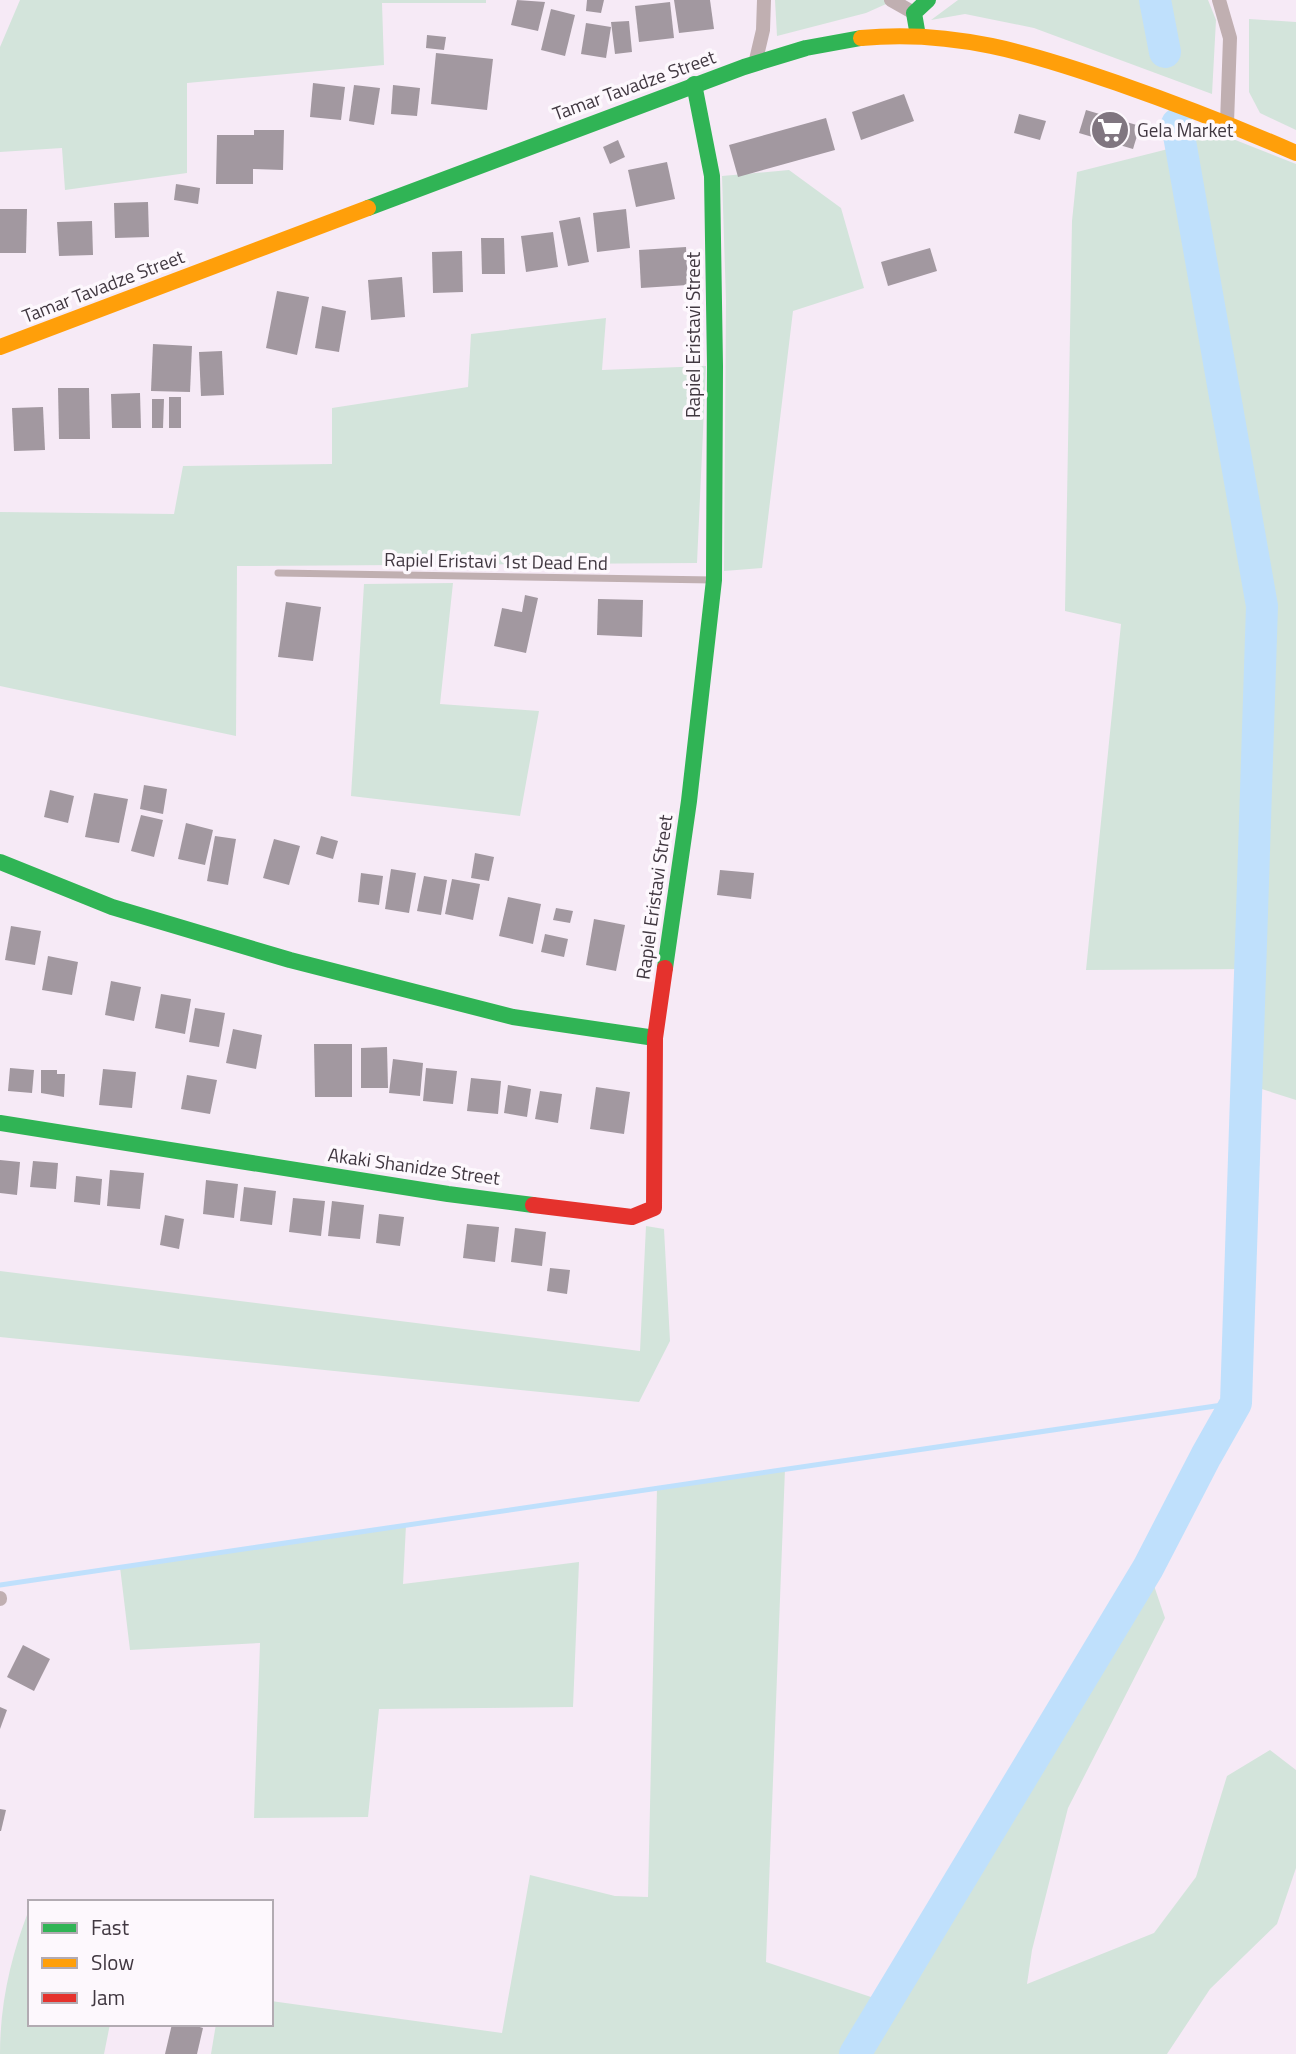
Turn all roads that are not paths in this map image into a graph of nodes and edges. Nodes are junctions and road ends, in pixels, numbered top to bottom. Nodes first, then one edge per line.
1 (764, 0) edge
2 (891, 0) edge
3 (928, 0) edge
4 (1219, 0) edge
5 (914, 13) junction
6 (918, 36) junction
7 (755, 64) junction
8 (694, 85) junction
9 (1227, 123) junction
10 (1296, 153) edge
11 (0, 347) edge
12 (278, 573) dead end
13 (714, 580) junction
14 (0, 862) edge
15 (655, 1038) junction
16 (0, 1123) edge

1 - 7 street
2 - 5 street
3 - 5 main road
4 - 9 street
5 - 6 main road
6 - 7 main road, Tamar Tavadze Street
6 - 9 main road, Tamar Tavadze Street
7 - 8 main road, Tamar Tavadze Street
8 - 11 main road, Tamar Tavadze Street
8 - 13 main road, Rapiel Eristavi Street
9 - 10 main road, Tamar Tavadze Street
12 - 13 lane, Rapiel Eristavi 1st Dead End
13 - 15 main road, Rapiel Eristavi Street
14 - 15 main road
15 - 16 main road, Akaki Shanidze Street

